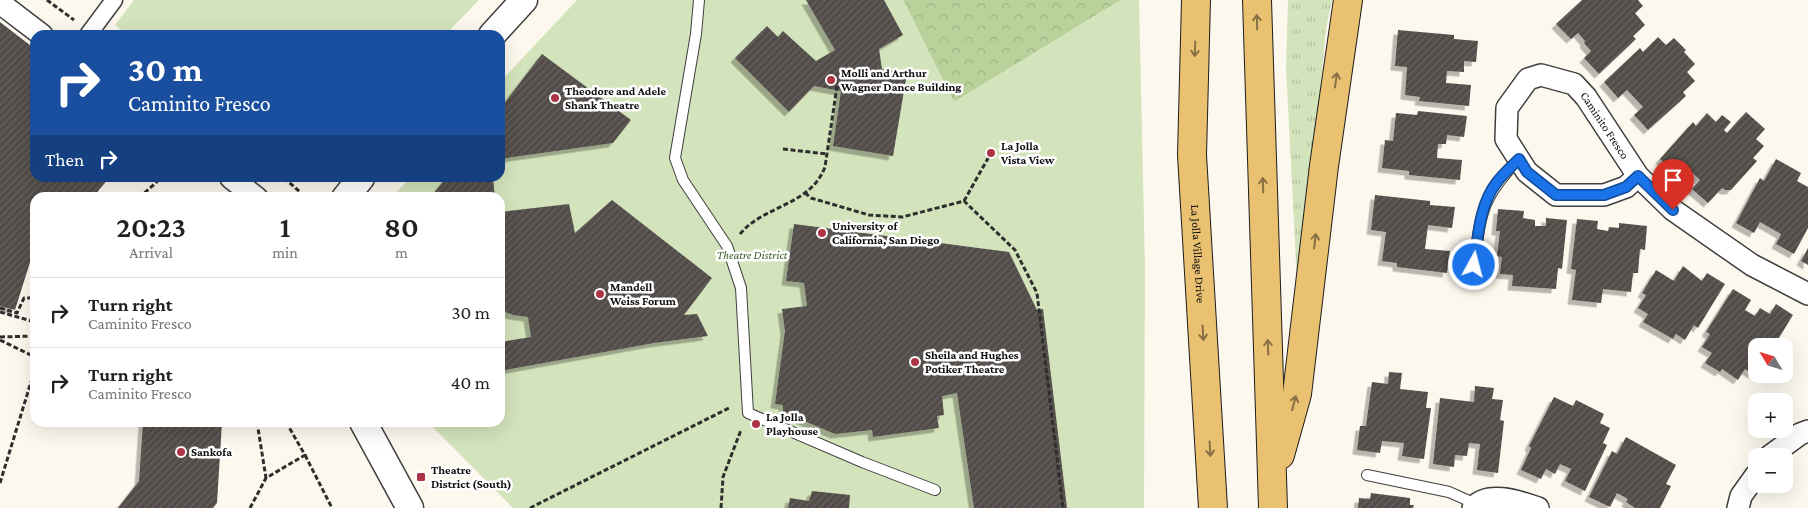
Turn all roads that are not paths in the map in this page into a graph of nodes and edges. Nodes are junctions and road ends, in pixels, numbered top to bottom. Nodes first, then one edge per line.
1 (114, 0) edge
2 (524, 0) edge
3 (699, 0) edge
4 (1196, 0) edge
5 (1257, 0) edge
6 (1348, 0) edge
7 (0, 3) edge
8 (35, 30) edge
9 (91, 30) edge
10 (497, 30) edge
11 (1519, 159) junction
12 (1638, 176) junction
13 (236, 182) edge
14 (249, 192) edge
15 (1474, 265) dead end
16 (1808, 294) edge
17 (365, 427) edge
18 (1808, 431) edge
19 (1781, 448) edge
20 (1367, 476) dead end
21 (1748, 486) edge
22 (935, 490) dead end
23 (1273, 496) edge
24 (1475, 506) edge
25 (410, 508) edge
26 (1213, 508) edge
27 (1538, 508) edge
28 (1738, 508) edge

1 - 9 street
2 - 10 street
3 - 22 lane
4 -> 26 main road, La Jolla Village Drive
23 -> 5 main road
23 -> 6 main road
7 - 8 street
11 - 12 street, Caminito Fresco
11 - 12 street, Caminito Fresco
11 - 15 lane
12 - 16 street, Caminito Fresco
13 - 14 street
17 - 25 street
18 - 19 street
20 - 24 lane
21 - 28 street
24 - 27 street

